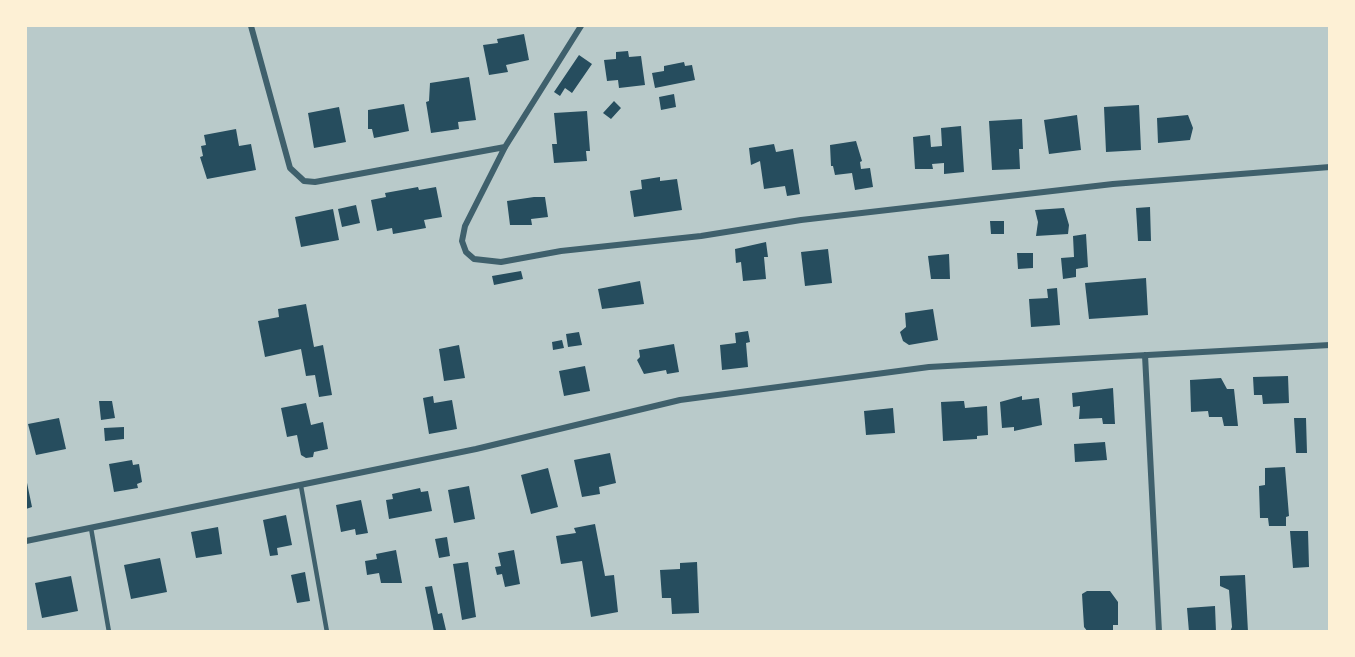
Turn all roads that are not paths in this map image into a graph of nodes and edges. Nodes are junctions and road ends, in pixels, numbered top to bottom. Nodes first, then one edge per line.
1 (251, 26) edge
2 (581, 26) edge
3 (505, 147) junction
4 (1329, 167) edge
5 (1329, 345) edge
6 (1145, 355) junction
7 (301, 486) junction
8 (91, 528) junction
9 (26, 541) edge
10 (109, 632) edge
11 (327, 632) edge
12 (1159, 632) edge

1 - 3 street
2 - 3 street
3 - 4 street
5 - 6 street
6 - 7 street
6 - 12 street
7 - 8 street
7 - 11 lane
8 - 9 street
8 - 10 lane

